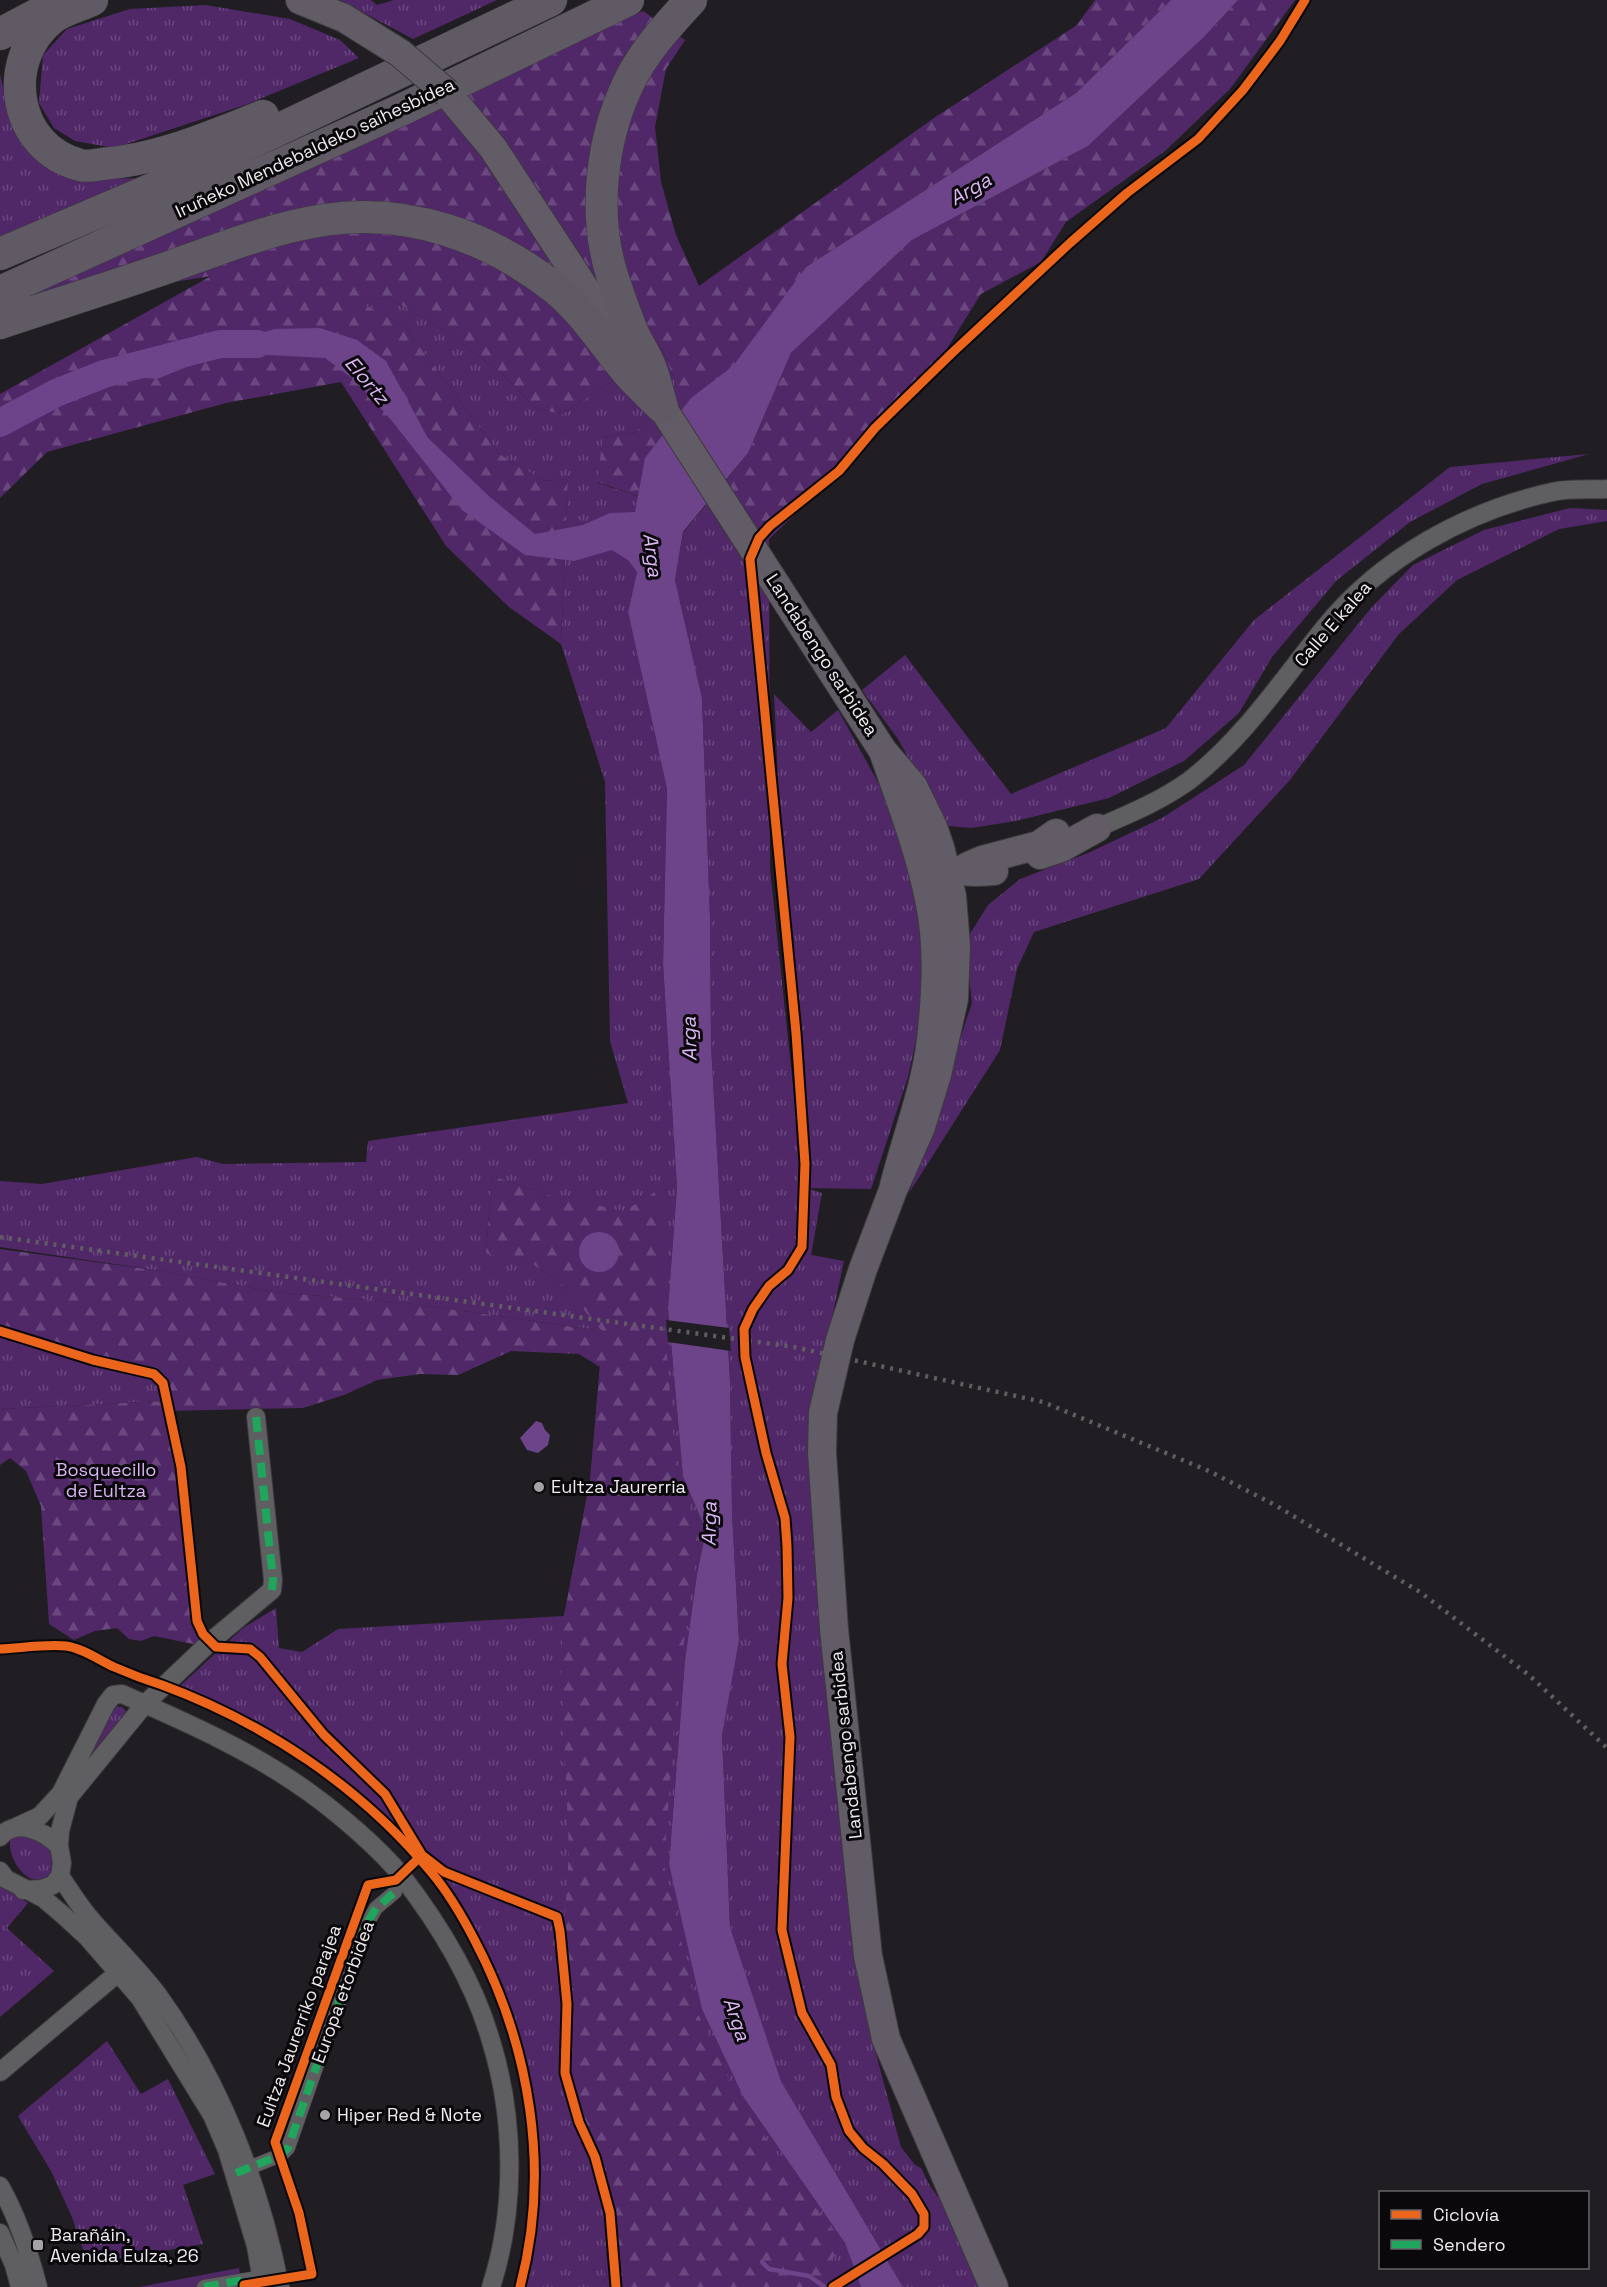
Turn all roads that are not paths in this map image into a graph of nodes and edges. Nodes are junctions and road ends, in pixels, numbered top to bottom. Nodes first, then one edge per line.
1 (70, 0) edge
2 (92, 0) edge
3 (300, 0) edge
4 (551, 0) edge
5 (627, 0) edge
6 (691, 0) edge
7 (0, 34) edge
8 (368, 87) junction
9 (0, 255) edge
10 (0, 292) edge
11 (0, 324) edge
12 (620, 340) junction
13 (662, 407) joint
14 (1607, 489) edge
15 (883, 751) junction
16 (933, 826) junction
17 (1097, 828) junction
18 (1056, 833) junction
19 (994, 871) junction
20 (950, 873) junction
21 (955, 928) junction
22 (934, 994) junction
23 (893, 1190) junction
24 (256, 1417) dead end
25 (145, 1704) junction
26 (5, 1832) edge
27 (59, 1846) junction
28 (0, 1871) edge
29 (60, 1875) junction
30 (23, 1890) junction
31 (395, 1892) dead end
32 (118, 1972) junction
33 (0, 2072) edge
34 (242, 2170) junction
35 (0, 2186) edge
36 (0, 2233) edge
37 (263, 2282) edge
38 (20, 2287) edge
39 (38, 2287) edge
40 (204, 2287) edge
41 (280, 2287) edge
42 (491, 2287) edge
43 (994, 2287) edge

1 - 7 highway
2 - 8 highway
3 - 12 highway, bridge
4 - 8 highway, Iruñeko Mendebaldeko saihesbidea
5 - 10 highway, Iruñeko Mendebaldeko saihesbidea
6 - 12 highway
8 - 9 highway, Iruñeko Mendebaldeko saihesbidea
11 - 12 highway
12 - 13 highway
13 - 15 highway, Landabengo sarbidea
14 - 17 street, Calle E kalea
15 - 16 highway
15 - 20 highway
15 - 22 highway
16 - 18 highway
16 - 20 highway
17 - 18 highway
17 - 19 highway
18 - 20 highway
19 - 20 highway
19 - 21 highway
20 - 21 highway
20 - 22 highway
21 - 23 highway
22 - 23 highway
23 - 43 highway, Landabengo sarbidea
24 - 25 street
25 - 26 street
25 - 27 street
25 - 42 street
26 - 27 street
27 - 29 street
28 - 30 street
29 - 30 street
29 - 34 street
30 - 32 street
31 - 34 street, Europa etorbidea
32 - 33 street
32 - 34 street
34 - 37 street
34 - 41 street
35 - 39 street
36 - 38 street
37 - 40 street

